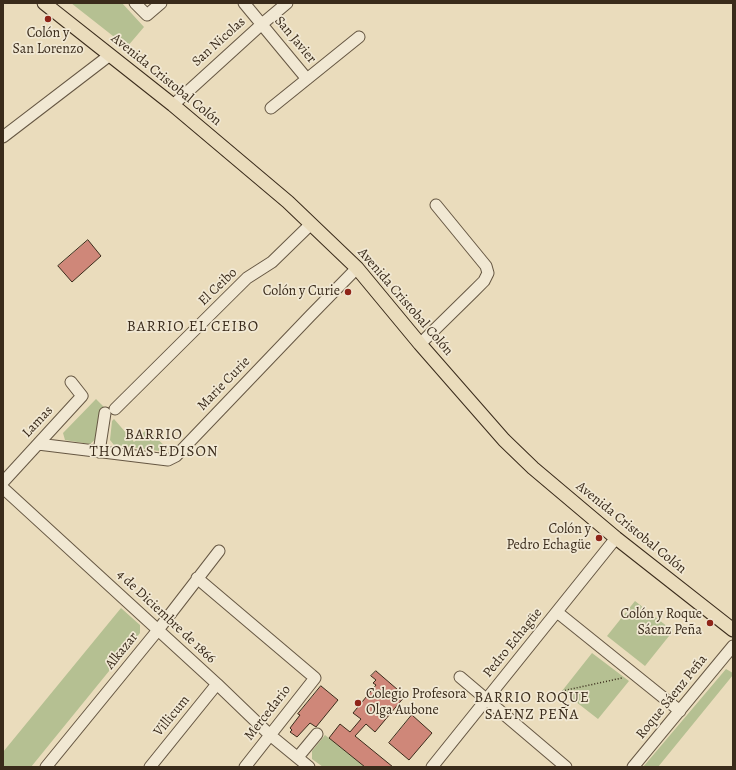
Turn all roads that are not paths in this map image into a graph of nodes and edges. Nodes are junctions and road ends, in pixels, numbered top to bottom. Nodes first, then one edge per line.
1 (44, 3) edge
2 (135, 3) edge
3 (161, 3) edge
4 (244, 3) edge
5 (287, 3) edge
6 (262, 24) junction
7 (359, 37) dead end
8 (110, 55) junction
9 (307, 79) junction
10 (172, 105) junction
11 (271, 108) dead end
12 (3, 137) edge
13 (436, 205) dead end
14 (311, 224) junction
15 (357, 268) junction
16 (420, 344) junction
17 (71, 382) dead end
18 (38, 444) junction
19 (99, 452) junction
20 (3, 482) edge
21 (3, 488) edge
22 (616, 538) junction
23 (219, 551) dead end
24 (197, 578) junction
25 (557, 612) junction
26 (158, 630) junction
27 (733, 630) edge
28 (733, 646) edge
29 (460, 677) dead end
30 (217, 684) junction
31 (486, 700) junction
32 (680, 710) junction
33 (317, 734) dead end
34 (270, 735) junction
35 (298, 757) junction
36 (436, 766) edge
37 (46, 767) edge
38 (150, 767) edge
39 (245, 767) edge
40 (310, 767) edge
41 (566, 767) edge
42 (633, 767) edge

1 - 8 main road, Avenida Cristobal Colón
2 - 3 street
4 - 6 street, San Javier
5 - 6 street, San Nicolas
6 - 9 street, San Javier
6 - 10 street, San Nicolas
7 - 9 street
8 - 10 main road, Avenida Cristobal Colón
8 - 12 street
9 - 11 street
10 - 14 main road, Avenida Cristobal Colón
13 - 16 street
14 - 15 main road, Avenida Cristobal Colón
14 - 19 street, El Ceibo
15 - 16 main road, Avenida Cristobal Colón
15 - 19 street, Marie Curie
16 - 22 main road, Avenida Cristobal Colón
17 - 18 street, Lamas
18 - 19 street, Marie Curie
18 - 20 street, Lamas
21 - 26 street, 4 de Diciembre de 1866
22 - 25 street, Pedro Echagüe
22 - 27 main road, Avenida Cristobal Colón
23 - 24 street, Alkazar
24 - 26 street, Alkazar
24 - 34 street, Mercedario
25 - 31 street, Pedro Echagüe
25 - 32 street
26 - 30 street, 4 de Diciembre de 1866
26 - 37 street, Alkazar
28 - 32 street, Roque Sáenz Peña
29 - 31 street
30 - 34 street, 4 de Diciembre de 1866
30 - 38 street, Villicum
31 - 36 street, Pedro Echagüe
31 - 41 street
32 - 42 street, Roque Sáenz Peña
33 - 35 street
34 - 35 street, 4 de Diciembre de 1866
34 - 39 street, Mercedario
35 - 40 street, 4 de Diciembre de 1866

